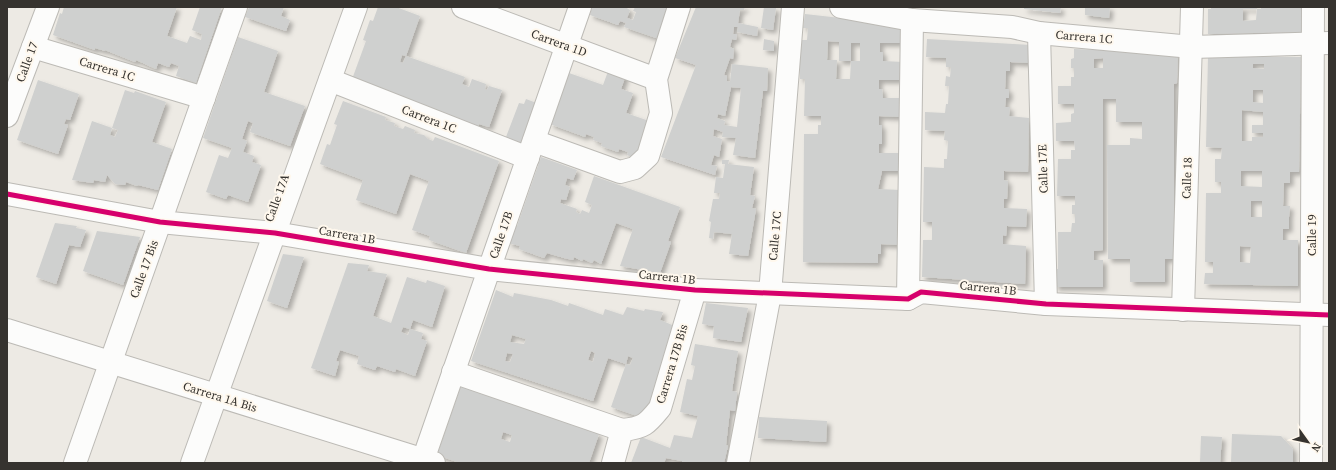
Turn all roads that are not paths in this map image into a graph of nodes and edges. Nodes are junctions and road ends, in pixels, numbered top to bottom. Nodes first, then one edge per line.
1 (48, 7) edge
2 (236, 7) edge
3 (356, 7) edge
4 (463, 7) edge
5 (580, 7) edge
6 (678, 7) edge
7 (793, 7) edge
8 (841, 7) edge
9 (1192, 7) edge
10 (1313, 7) edge
11 (912, 20) junction
12 (1039, 33) junction
13 (1321, 43) edge
14 (567, 46) junction
15 (33, 47) junction
16 (1192, 47) junction
17 (656, 79) junction
18 (330, 80) junction
19 (204, 98) junction
20 (7, 116) edge
21 (531, 150) junction
22 (7, 194) edge
23 (160, 222) junction
24 (275, 232) junction
25 (489, 269) junction
26 (695, 290) junction
27 (770, 294) junction
28 (908, 299) junction
29 (1046, 304) junction
30 (1183, 310) junction
31 (1320, 315) edge
32 (7, 330) edge
33 (110, 363) junction
34 (453, 372) junction
35 (216, 396) junction
36 (622, 430) junction
37 (426, 462) edge
38 (75, 463) edge
39 (192, 463) edge
40 (613, 463) edge
41 (738, 463) edge
42 (1311, 463) edge

1 - 15 street, Calle 17
2 - 19 street, Calle 17 Bis
3 - 18 street, Calle 17A
4 - 14 street, Carrera 1D
5 - 14 street, Calle 17B
6 - 17 street
7 - 27 street, Calle 17C
8 - 11 street, Carrera 1C
9 - 16 street, Calle 18
10 - 13 street, Calle 19
11 - 12 street, Carrera 1C
11 - 28 street
12 - 16 street, Carrera 1C
12 - 29 street, Calle 17E
13 - 16 street, Carrera 1C
13 - 31 street, Calle 19
14 - 17 street, Carrera 1D
14 - 21 street, Calle 17B
15 - 19 street, Carrera 1C
15 - 20 street, Calle 17
16 - 30 street, Calle 18
17 - 21 street, Carrera 1C
18 - 21 street, Carrera 1C
18 - 24 street, Calle 17A
19 - 23 street, Calle 17 Bis
21 - 25 street, Calle 17B
22 - 23 street, Carrera 1B
23 - 24 street, Carrera 1B
23 - 33 street, Calle 17 Bis
24 - 25 street, Carrera 1B
24 - 35 street, Calle 17A
25 - 26 street, Carrera 1B
25 - 34 street, Calle 17B
26 - 27 street, Carrera 1B
26 - 36 street, Carrera 17B Bis
27 - 28 street, Carrera 1B
27 - 41 street, Calle 17C
28 - 29 street, Carrera 1B
29 - 30 street, Carrera 1B
30 - 31 street, Carrera 1B
31 - 42 street, Calle 19
32 - 33 street, Carrera 1A Bis
33 - 35 street, Carrera 1A Bis
33 - 38 street, Calle 17 Bis
34 - 36 street
34 - 37 street, Calle 17B
35 - 37 street, Carrera 1A Bis
35 - 39 street, Calle 17A
36 - 40 street

